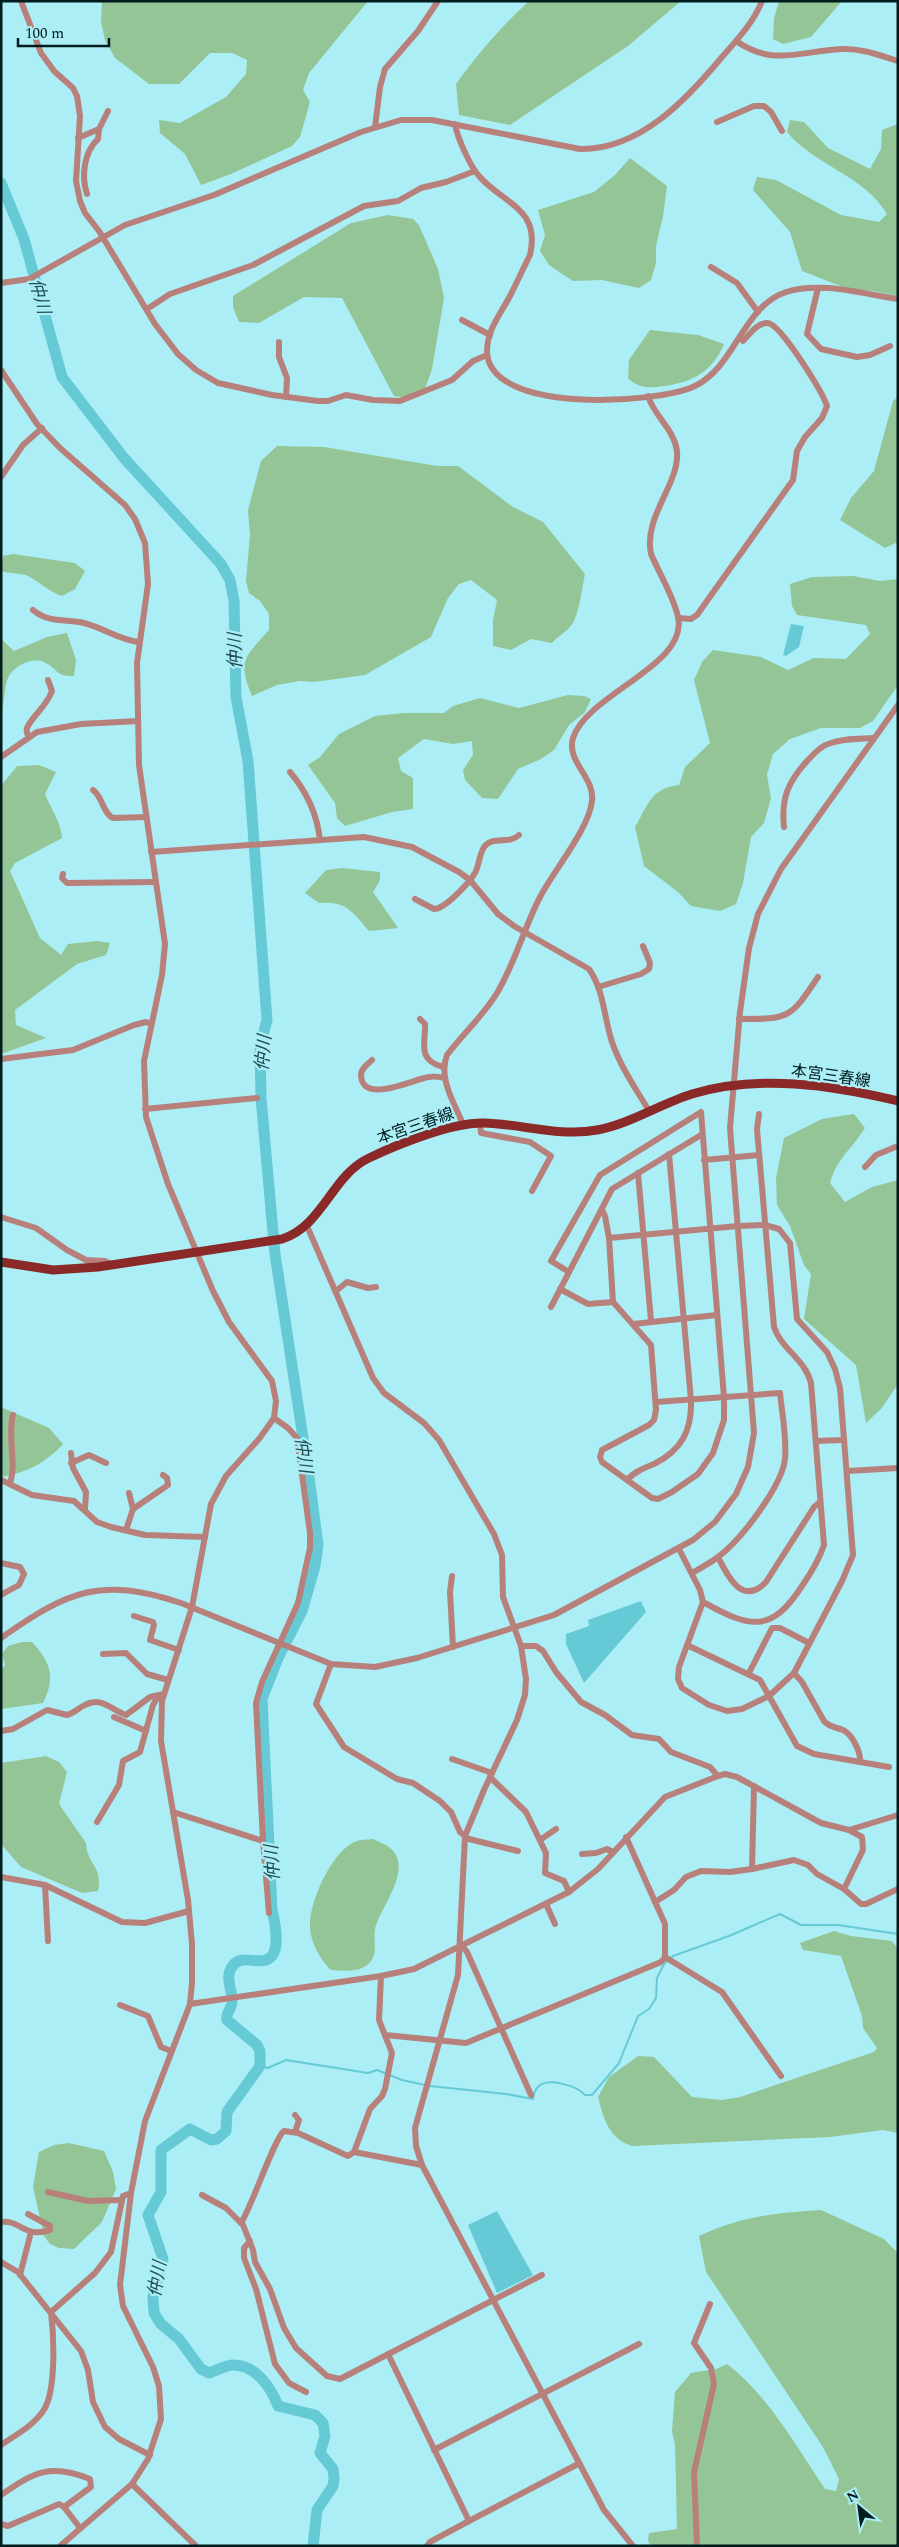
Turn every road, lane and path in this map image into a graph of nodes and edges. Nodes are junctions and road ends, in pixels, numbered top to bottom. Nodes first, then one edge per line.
1 (21, 1) edge
2 (438, 1) edge
3 (762, 1) edge
4 (736, 41) junction
5 (898, 61) edge
6 (108, 112) dead end
7 (717, 122) dead end
8 (455, 124) junction
9 (375, 127) junction
10 (98, 129) junction
11 (782, 131) dead end
12 (78, 138) junction
13 (475, 171) junction
14 (88, 194) dead end
15 (103, 236) junction
16 (711, 267) dead end
17 (1, 284) edge
18 (818, 288) junction
19 (898, 299) edge
20 (148, 309) junction
21 (758, 312) junction
22 (462, 320) dead end
23 (490, 335) junction
24 (743, 341) dead end
25 (279, 342) dead end
26 (890, 346) dead end
27 (487, 355) junction
28 (1, 370) edge
29 (648, 396) junction
30 (286, 397) junction
31 (42, 428) junction
32 (1, 477) edge
33 (33, 610) dead end
34 (679, 618) junction
35 (139, 642) junction
36 (48, 680) dead end
37 (898, 705) edge
38 (138, 720) junction
39 (29, 738) junction
40 (874, 738) junction
41 (1, 757) edge
42 (290, 772) dead end
43 (94, 790) dead end
44 (146, 817) junction
45 (784, 827) dead end
46 (519, 834) dead end
47 (320, 840) junction
48 (151, 852) junction
49 (63, 874) dead end
50 (470, 880) junction
51 (156, 882) junction
52 (415, 899) dead end
53 (524, 932) junction
54 (643, 946) dead end
55 (818, 977) dead end
56 (598, 987) junction
57 (420, 1019) dead end
58 (739, 1019) junction
59 (151, 1024) junction
60 (1, 1059) edge
61 (372, 1060) dead end
62 (443, 1067) junction
63 (445, 1078) junction
64 (734, 1086) junction
65 (256, 1098) dead end
66 (898, 1101) edge
67 (145, 1109) junction
68 (649, 1111) junction
69 (760, 1114) dead end
70 (480, 1123) junction
71 (463, 1124) junction
72 (701, 1135) junction
73 (898, 1146) edge
74 (669, 1154) junction
75 (760, 1155) junction
76 (731, 1157) junction
77 (704, 1160) junction
78 (865, 1167) dead end
79 (638, 1173) junction
80 (532, 1191) dead end
81 (602, 1210) junction
82 (1, 1217) edge
83 (765, 1225) junction
84 (307, 1226) junction
85 (738, 1226) junction
86 (710, 1229) junction
87 (677, 1233) junction
88 (644, 1235) junction
89 (609, 1238) junction
90 (197, 1252) junction
91 (1, 1262) edge
92 (112, 1265) junction
93 (570, 1272) junction
94 (376, 1287) dead end
95 (560, 1289) junction
96 (336, 1291) junction
97 (613, 1302) junction
98 (551, 1307) dead end
99 (716, 1315) junction
100 (684, 1318) junction
101 (651, 1321) junction
102 (633, 1324) junction
103 (752, 1395) junction
104 (724, 1396) junction
105 (691, 1400) junction
106 (656, 1402) junction
107 (13, 1415) dead end
108 (274, 1418) junction
109 (844, 1440) junction
110 (816, 1441) junction
111 (71, 1453) dead end
112 (71, 1463) junction
113 (106, 1463) dead end
114 (898, 1468) edge
115 (848, 1471) junction
116 (163, 1475) dead end
117 (1, 1480) edge
118 (627, 1480) junction
119 (10, 1483) junction
120 (129, 1493) dead end
121 (820, 1502) junction
122 (84, 1509) junction
123 (133, 1510) junction
124 (126, 1530) junction
125 (205, 1537) junction
126 (679, 1549) junction
127 (718, 1557) junction
128 (1, 1563) edge
129 (692, 1573) junction
130 (452, 1576) dead end
131 (1, 1595) edge
132 (703, 1602) junction
133 (192, 1607) junction
134 (134, 1616) dead end
135 (513, 1629) junction
136 (1, 1638) edge
137 (280, 1643) junction
138 (809, 1643) junction
139 (687, 1645) junction
140 (521, 1646) junction
141 (453, 1647) junction
142 (178, 1650) junction
143 (103, 1654) dead end
144 (330, 1664) junction
145 (748, 1673) junction
146 (794, 1673) junction
147 (168, 1680) junction
148 (161, 1694) junction
149 (769, 1696) junction
150 (114, 1717) dead end
151 (1, 1731) edge
152 (146, 1731) junction
153 (452, 1759) dead end
154 (860, 1762) junction
155 (889, 1767) dead end
156 (491, 1775) junction
157 (718, 1776) junction
158 (754, 1786) junction
159 (174, 1812) junction
160 (898, 1815) edge
161 (97, 1822) dead end
162 (556, 1829) dead end
163 (849, 1830) junction
164 (465, 1837) junction
165 (626, 1838) junction
166 (540, 1840) junction
167 (262, 1841) junction
168 (518, 1851) dead end
169 (613, 1852) junction
170 (582, 1854) dead end
171 (752, 1869) junction
172 (1, 1877) edge
173 (45, 1886) junction
174 (844, 1889) junction
175 (898, 1889) edge
176 (569, 1892) junction
177 (655, 1902) junction
178 (546, 1904) junction
179 (189, 1912) junction
180 (269, 1913) dead end
181 (555, 1924) dead end
182 (48, 1941) dead end
183 (462, 1944) junction
184 (665, 1958) junction
185 (381, 1976) junction
186 (190, 2004) junction
187 (120, 2005) dead end
188 (502, 2028) junction
189 (385, 2034) junction
190 (440, 2041) junction
191 (171, 2051) junction
192 (782, 2076) dead end
193 (531, 2094) dead end
194 (295, 2114) dead end
195 (295, 2132) junction
196 (354, 2152) junction
197 (422, 2165) junction
198 (48, 2192) dead end
199 (131, 2193) junction
200 (202, 2195) dead end
201 (122, 2200) junction
202 (28, 2214) dead end
203 (1, 2222) edge
204 (241, 2223) junction
205 (31, 2232) junction
206 (250, 2241) junction
207 (1, 2262) edge
208 (20, 2275) junction
209 (542, 2276) dead end
210 (493, 2301) junction
211 (710, 2304) dead end
212 (51, 2312) junction
213 (639, 2344) dead end
214 (388, 2354) junction
215 (306, 2392) dead end
216 (542, 2394) junction
217 (1, 2445) edge
218 (434, 2450) junction
219 (150, 2455) junction
220 (578, 2464) junction
221 (132, 2484) junction
222 (1, 2495) edge
223 (64, 2507) junction
224 (469, 2521) junction
225 (1, 2524) edge
226 (80, 2528) junction
227 (60, 2546) edge
228 (196, 2546) edge
229 (427, 2546) edge
230 (633, 2546) edge
231 (698, 2546) edge

1 - 12 street
2 - 9 street
3 - 4 street
4 - 5 street
4 - 8 street
6 - 10 street
7 - 11 street
8 - 9 street
8 - 13 street
9 - 15 street
10 - 12 street
10 - 14 street
12 - 15 street
13 - 20 street
13 - 23 street
15 - 17 street
15 - 20 street
16 - 21 street
18 - 19 street
18 - 21 street
18 - 26 street
20 - 30 street
21 - 29 street
22 - 23 street
23 - 27 street
24 - 34 street
25 - 30 street
27 - 29 street
27 - 30 street
28 - 31 street
29 - 34 street
31 - 32 street
31 - 35 street
33 - 35 street
34 - 53 street
35 - 38 street
36 - 39 street
37 - 40 street
38 - 39 street
38 - 44 street
39 - 41 street
40 - 45 street
40 - 58 street
42 - 47 street
43 - 44 street
44 - 48 street
46 - 50 street
47 - 48 street
47 - 50 street
48 - 51 street
49 - 51 street
50 - 52 street
50 - 53 street
51 - 59 street
53 - 56 street
53 - 62 street
54 - 56 street
55 - 58 street
56 - 68 street
57 - 62 street
58 - 64 street
59 - 60 street
59 - 67 street
61 - 63 street
62 - 63 street
63 - 71 street
64 - 66 main road, 本宮三春線
64 - 68 main road, 本宮三春線
64 - 76 street
65 - 67 street
67 - 90 street
68 - 70 main road, 本宮三春線
69 - 75 street
70 - 71 main road, 本宮三春線
70 - 80 street
71 - 84 main road, 本宮三春線
72 - 74 street
72 - 77 street
72 - 93 street
73 - 78 street
74 - 79 street
74 - 87 street
75 - 76 street
75 - 83 street
76 - 77 street
76 - 85 street
77 - 86 street
79 - 81 street
79 - 88 street
81 - 89 street
81 - 93 street
82 - 92 street
83 - 85 street
83 - 109 street
83 - 110 street
84 - 90 main road, 本宮三春線
84 - 96 street
85 - 86 street
85 - 103 street
86 - 87 street
86 - 99 street
87 - 88 street
87 - 100 street
88 - 89 street
88 - 101 street
89 - 97 street
90 - 92 main road, 本宮三春線
90 - 108 street
91 - 92 main road, 本宮三春線
93 - 95 street
94 - 96 street
95 - 97 street
95 - 98 street
96 - 135 street
97 - 102 street
99 - 100 street
99 - 104 street
100 - 101 street
100 - 105 street
101 - 102 street
102 - 106 street
103 - 104 street
103 - 126 street
103 - 127 street
104 - 105 street
104 - 118 street
105 - 106 street
105 - 118 street
106 - 118 street
107 - 119 street
108 - 125 street
108 - 137 street
109 - 110 street
109 - 115 street
110 - 121 street
111 - 112 street
112 - 113 street
112 - 122 street
114 - 115 street
115 - 138 street
116 - 123 street
117 - 119 street
119 - 122 street
120 - 123 street
121 - 127 street
121 - 132 street
122 - 124 street
123 - 124 street
124 - 125 street
125 - 133 street
126 - 129 street
126 - 135 street
127 - 129 street
128 - 131 street
129 - 132 street
130 - 141 street
132 - 139 street
133 - 136 street
133 - 137 street
133 - 142 street
134 - 142 street
135 - 140 street
135 - 141 street
137 - 144 street
137 - 167 street
138 - 145 street
138 - 146 street
139 - 145 street
139 - 149 street
140 - 156 street
140 - 157 street
141 - 144 street
142 - 147 street
143 - 147 street
144 - 164 street
145 - 149 street
146 - 149 street
146 - 154 street
147 - 148 street
148 - 151 street
148 - 152 street
148 - 159 street
149 - 154 street
150 - 152 street
152 - 161 street
153 - 156 street
154 - 155 street
156 - 164 street
156 - 166 street
157 - 158 street
157 - 165 street
158 - 163 street
158 - 171 street
159 - 167 street
159 - 179 street
160 - 163 street
162 - 166 street
163 - 174 street
164 - 168 street
164 - 183 street
165 - 169 street
165 - 177 street
166 - 176 street
167 - 180 street
169 - 170 street
169 - 176 street
171 - 174 street
171 - 177 street
172 - 173 street
173 - 179 street
173 - 182 street
174 - 175 street
176 - 178 street
177 - 184 street
178 - 181 street
178 - 183 street
179 - 186 street
183 - 185 street
183 - 188 street
183 - 190 street
184 - 188 street
184 - 192 street
185 - 186 street
185 - 189 street
186 - 191 street
187 - 191 street
188 - 190 street
188 - 193 street
189 - 190 street
189 - 196 street
190 - 197 street
191 - 199 street
194 - 195 street
195 - 196 street
195 - 204 street
196 - 197 street
197 - 210 street
198 - 201 street
199 - 201 street
199 - 219 street
200 - 204 street
201 - 212 street
202 - 205 street
203 - 205 street
204 - 206 street
205 - 208 street
206 - 214 street
206 - 215 street
207 - 208 street
208 - 212 street
209 - 210 street
210 - 214 street
210 - 216 street
211 - 231 street
212 - 217 street
212 - 219 street
213 - 216 street
214 - 218 street
216 - 218 street
216 - 220 street
218 - 224 street
219 - 221 street
220 - 224 street
220 - 230 street
221 - 226 street
221 - 228 street
222 - 223 street
223 - 225 street
223 - 226 street
224 - 229 street
226 - 227 street

